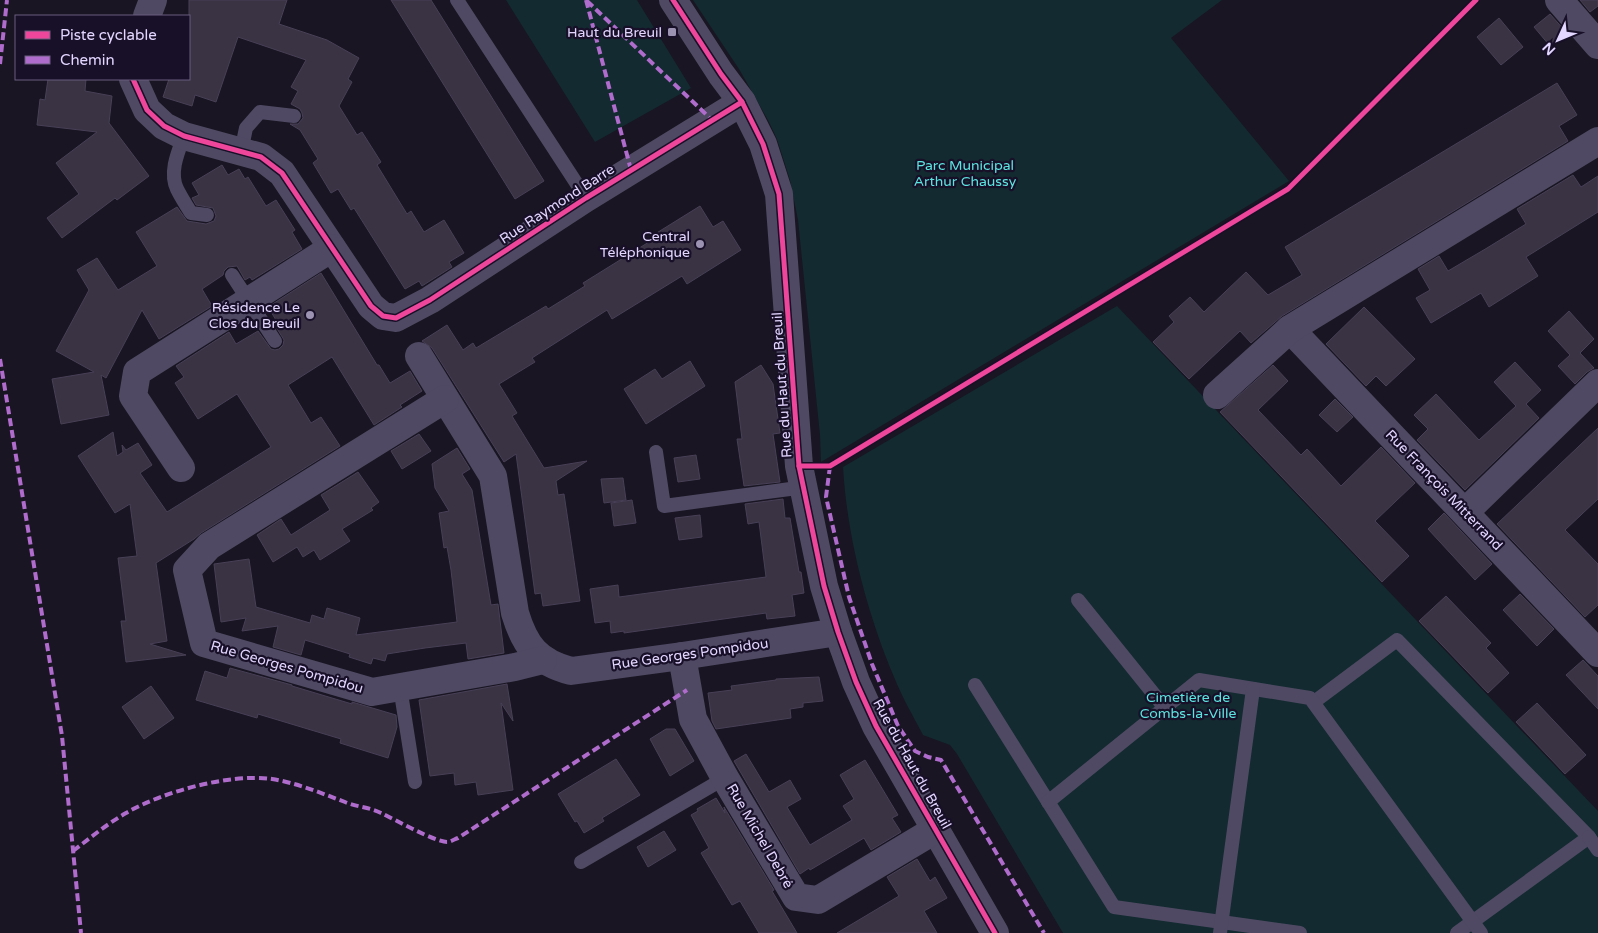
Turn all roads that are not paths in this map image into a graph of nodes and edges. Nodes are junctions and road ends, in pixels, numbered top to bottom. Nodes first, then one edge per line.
1 (153, 0) edge
2 (456, 0) edge
3 (673, 0) edge
4 (1559, 0) edge
5 (146, 15) edge
6 (1598, 45) edge
7 (133, 80) edge
8 (742, 102) junction
9 (294, 116) dead end
10 (184, 136) junction
11 (1598, 141) edge
12 (241, 152) junction
13 (586, 198) junction
14 (207, 216) dead end
15 (332, 248) junction
16 (232, 275) dead end
17 (249, 301) junction
18 (1290, 329) junction
19 (275, 341) dead end
20 (419, 356) dead end
21 (1598, 383) edge
22 (1217, 395) dead end
23 (445, 399) junction
24 (656, 452) dead end
25 (181, 468) dead end
26 (804, 488) junction
27 (1465, 512) junction
28 (1078, 600) dead end
29 (838, 632) junction
30 (1598, 653) edge
31 (682, 656) junction
32 (542, 660) junction
33 (975, 685) dead end
34 (400, 687) junction
35 (1253, 689) junction
36 (1314, 702) junction
37 (1165, 708) junction
38 (725, 778) junction
39 (415, 782) dead end
40 (1048, 802) junction
41 (935, 830) junction
42 (1589, 838) junction
43 (1598, 850) edge
44 (581, 862) dead end
45 (1477, 927) edge
46 (1221, 928) edge
47 (995, 933) edge
48 (1300, 933) edge
49 (1457, 933) edge

1 - 5 street
2 - 13 lane
3 - 8 street, Rue du Haut du Breuil
4 - 6 street
7 - 10 street
8 - 13 street, Rue Raymond Barre
8 - 26 street, Rue du Haut du Breuil
9 - 12 lane
10 - 12 street
10 - 14 lane
11 - 18 street
12 - 15 street
13 - 15 street, Rue Raymond Barre
15 - 17 street
16 - 17 lane
17 - 19 lane
17 - 25 street
18 - 22 street
18 - 27 street, Rue François Mitterrand
20 - 23 street, Rue Georges Pompidou
21 - 27 street
23 - 32 street, Rue Georges Pompidou
23 - 34 street, Rue Georges Pompidou
24 - 26 lane
26 - 29 street, Rue du Haut du Breuil
27 - 30 street, Rue François Mitterrand
28 - 37 lane
29 - 31 street, Rue Georges Pompidou
29 - 41 street, Rue du Haut du Breuil
31 - 32 street, Rue Georges Pompidou
31 - 38 street, Rue Michel Debré
32 - 34 street, Rue Georges Pompidou
33 - 40 lane
34 - 39 lane
35 - 36 lane
35 - 37 lane
35 - 46 lane
36 - 42 lane
36 - 45 lane
37 - 40 lane
38 - 41 street, Rue Michel Debré
38 - 44 lane
40 - 46 lane
41 - 47 street, Rue du Haut du Breuil
42 - 43 lane
42 - 45 lane
45 - 49 lane
46 - 48 lane

